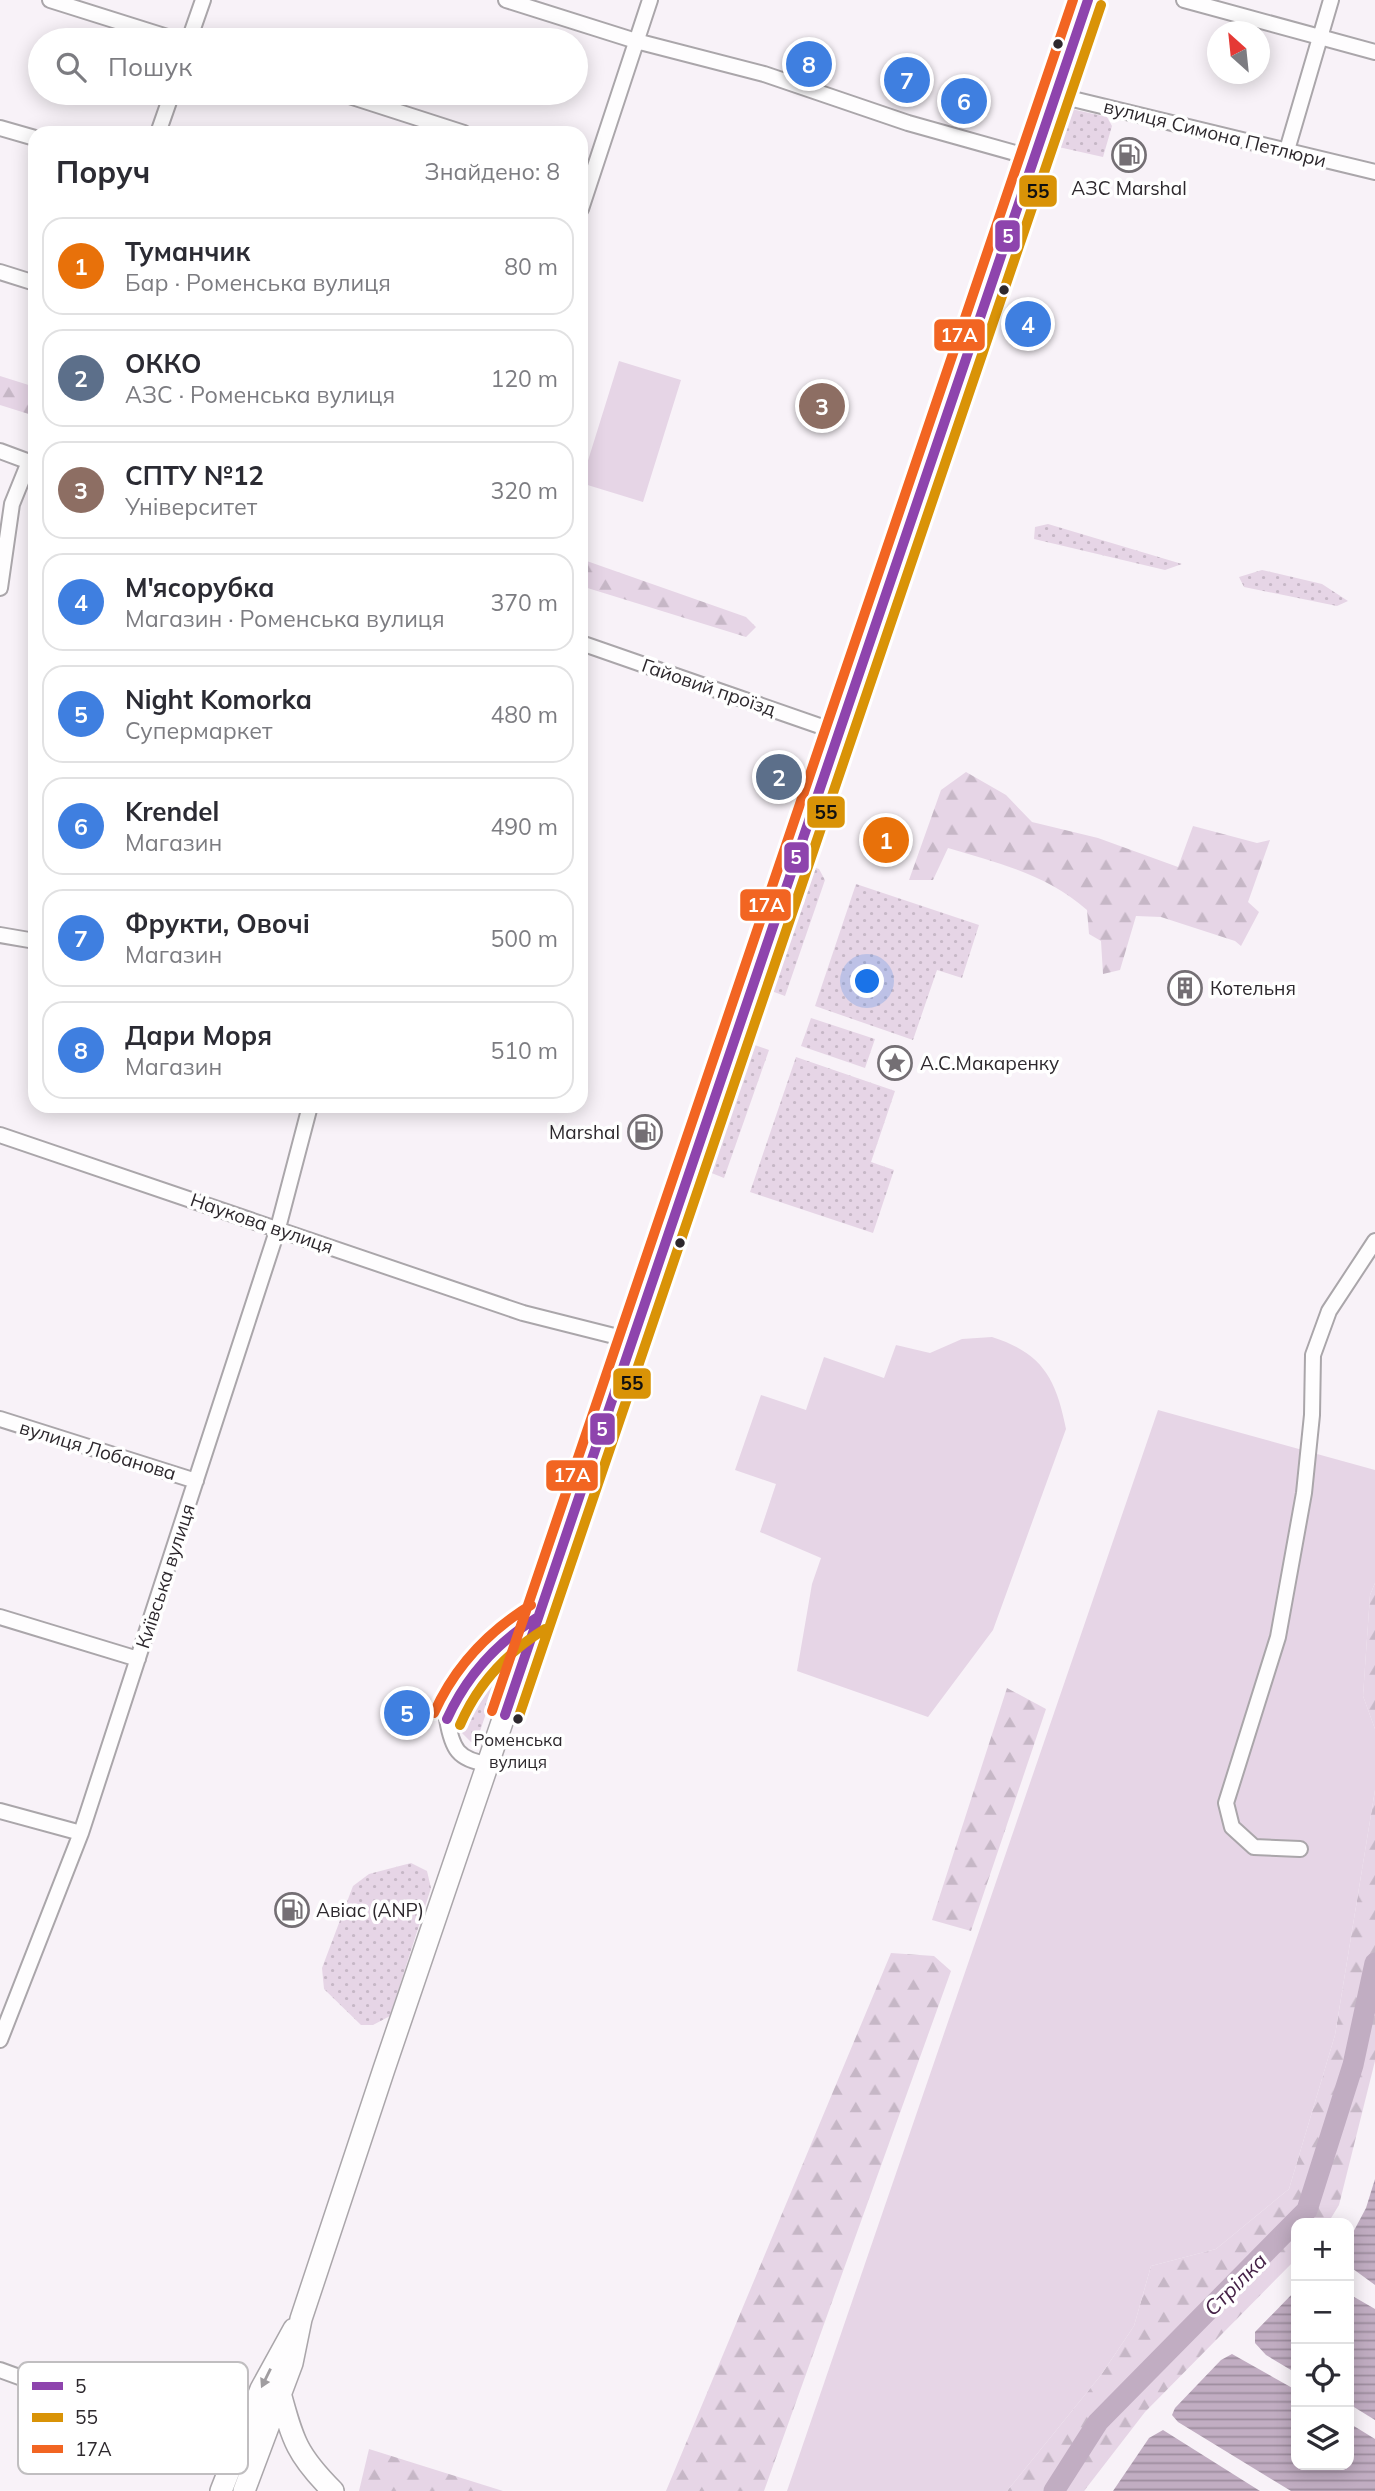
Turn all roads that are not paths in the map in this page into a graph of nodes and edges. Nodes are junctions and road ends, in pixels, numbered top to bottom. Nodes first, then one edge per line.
1 (50, 0) edge
2 (202, 0) edge
3 (506, 0) edge
4 (650, 0) edge
5 (1088, 0) edge
6 (1184, 0) edge
7 (1331, 0) edge
8 (139, 28) edge
9 (193, 28) edge
10 (1321, 38) junction
11 (636, 41) junction
12 (1375, 52) edge
13 (1056, 95) junction
14 (168, 105) edge
15 (377, 105) edge
16 (160, 126) edge
17 (442, 126) edge
18 (0, 128) edge
19 (28, 136) edge
20 (1287, 150) junction
21 (1033, 158) junction
22 (588, 167) edge
23 (1375, 172) edge
24 (0, 272) edge
25 (28, 281) edge
26 (0, 451) edge
27 (28, 462) edge
28 (28, 470) edge
29 (6, 508) edge
30 (0, 588) edge
31 (588, 645) edge
32 (836, 732) junction
33 (0, 935) edge
34 (28, 940) edge
35 (308, 1113) edge
36 (0, 1135) edge
37 (278, 1228) junction
38 (1375, 1241) edge
39 (634, 1341) junction
40 (0, 1419) edge
41 (196, 1480) junction
42 (0, 1617) edge
43 (538, 1617) junction
44 (138, 1659) junction
45 (488, 1764) junction
46 (0, 1811) edge
47 (81, 1833) junction
48 (1300, 1849) dead end
49 (0, 2040) edge
50 (301, 2319) junction
51 (280, 2393) junction
52 (248, 2423) edge
53 (228, 2474) edge
54 (222, 2491) edge
55 (244, 2491) edge
56 (333, 2491) edge

1 - 8 street
2 - 9 street
3 - 11 street
4 - 11 street
5 - 13 main road
6 - 10 street
7 - 10 street
10 - 12 street
10 - 20 street
11 - 21 street
11 - 22 street
13 - 20 street, вулиця Симона Петлюри
13 - 21 main road
14 - 16 street
15 - 17 street
18 - 19 street
20 - 23 street, вулиця Симона Петлюри
21 - 32 main road
24 - 25 street
26 - 27 street
28 - 29 street
29 - 30 street
31 - 32 street, Гайовий проїзд
32 - 39 main road
33 - 34 street
35 - 37 street, Київська вулиця
36 - 37 street, Наукова вулиця
37 - 39 street, Наукова вулиця
37 - 41 street, Київська вулиця
38 - 48 street
39 - 43 main road
40 - 41 street, вулиця Лобанова
41 - 44 street, Київська вулиця
42 - 44 street
43 - 45 main road
43 - 45 street
44 - 47 street, Київська вулиця
45 - 50 main road
46 - 47 street
47 - 49 street, Київська вулиця
50 - 51 main road
50 -> 52 main road
51 - 55 main road
51 - 56 main road
53 -> 54 main road

